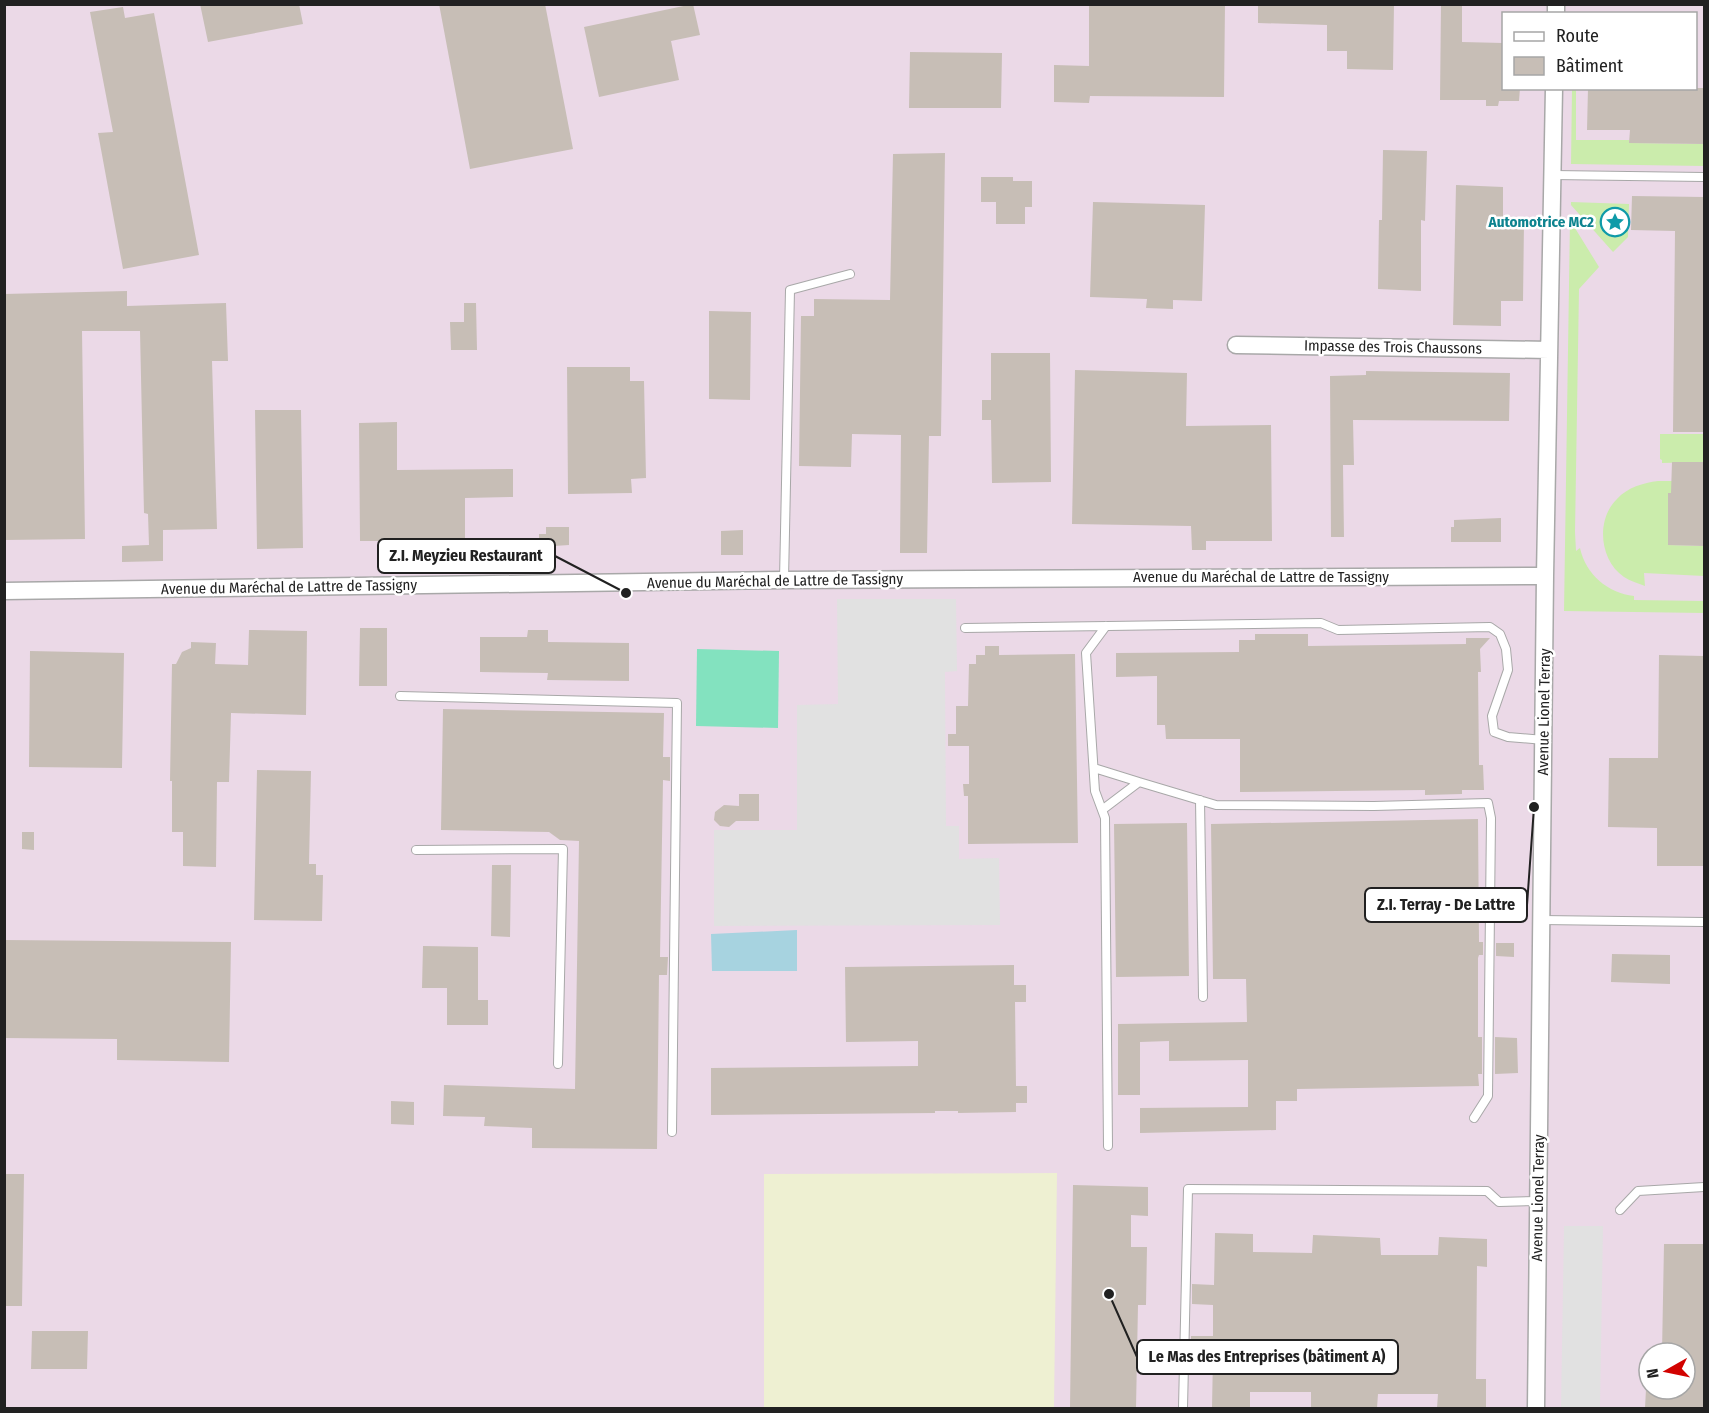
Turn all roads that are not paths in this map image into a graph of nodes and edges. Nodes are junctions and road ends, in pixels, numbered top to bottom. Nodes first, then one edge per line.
1 (1554, 90) edge
2 (1553, 175) junction
3 (1704, 177) edge
4 (850, 274) dead end
5 (1236, 345) dead end
6 (1549, 350) junction
7 (1545, 576) junction
8 (784, 580) junction
9 (4, 591) edge
10 (1106, 626) junction
11 (965, 628) dead end
12 (400, 696) dead end
13 (1544, 740) junction
14 (1094, 768) junction
15 (1139, 782) junction
16 (1200, 801) junction
17 (1101, 810) junction
18 (416, 850) dead end
19 (1541, 920) junction
20 (1704, 922) edge
21 (1203, 997) dead end
22 (558, 1064) dead end
23 (1474, 1118) dead end
24 (672, 1132) dead end
25 (1108, 1146) dead end
26 (1704, 1187) edge
27 (1538, 1201) junction
28 (1620, 1210) dead end
29 (1184, 1408) edge
30 (1536, 1408) edge

1 - 2 street, Avenue Lionel Terray
2 - 3 lane
2 - 6 street, Avenue Lionel Terray
4 - 8 lane
5 - 6 street, Impasse des Trois Chaussons
6 - 7 street, Avenue Lionel Terray
7 - 8 street, Avenue du Maréchal de Lattre de Tassigny
7 - 13 street, Avenue Lionel Terray
8 - 9 street, Avenue du Maréchal de Lattre de Tassigny
10 - 11 lane
10 - 13 lane
10 - 14 lane
12 - 24 lane
13 - 19 street, Avenue Lionel Terray
14 - 15 lane
14 - 17 lane
15 - 16 lane
15 - 17 lane
16 - 21 lane
16 - 23 lane
17 - 25 lane
18 - 22 lane
19 - 20 lane
19 - 27 street, Avenue Lionel Terray
26 - 28 lane
27 - 29 lane
27 - 30 street, Avenue Lionel Terray

